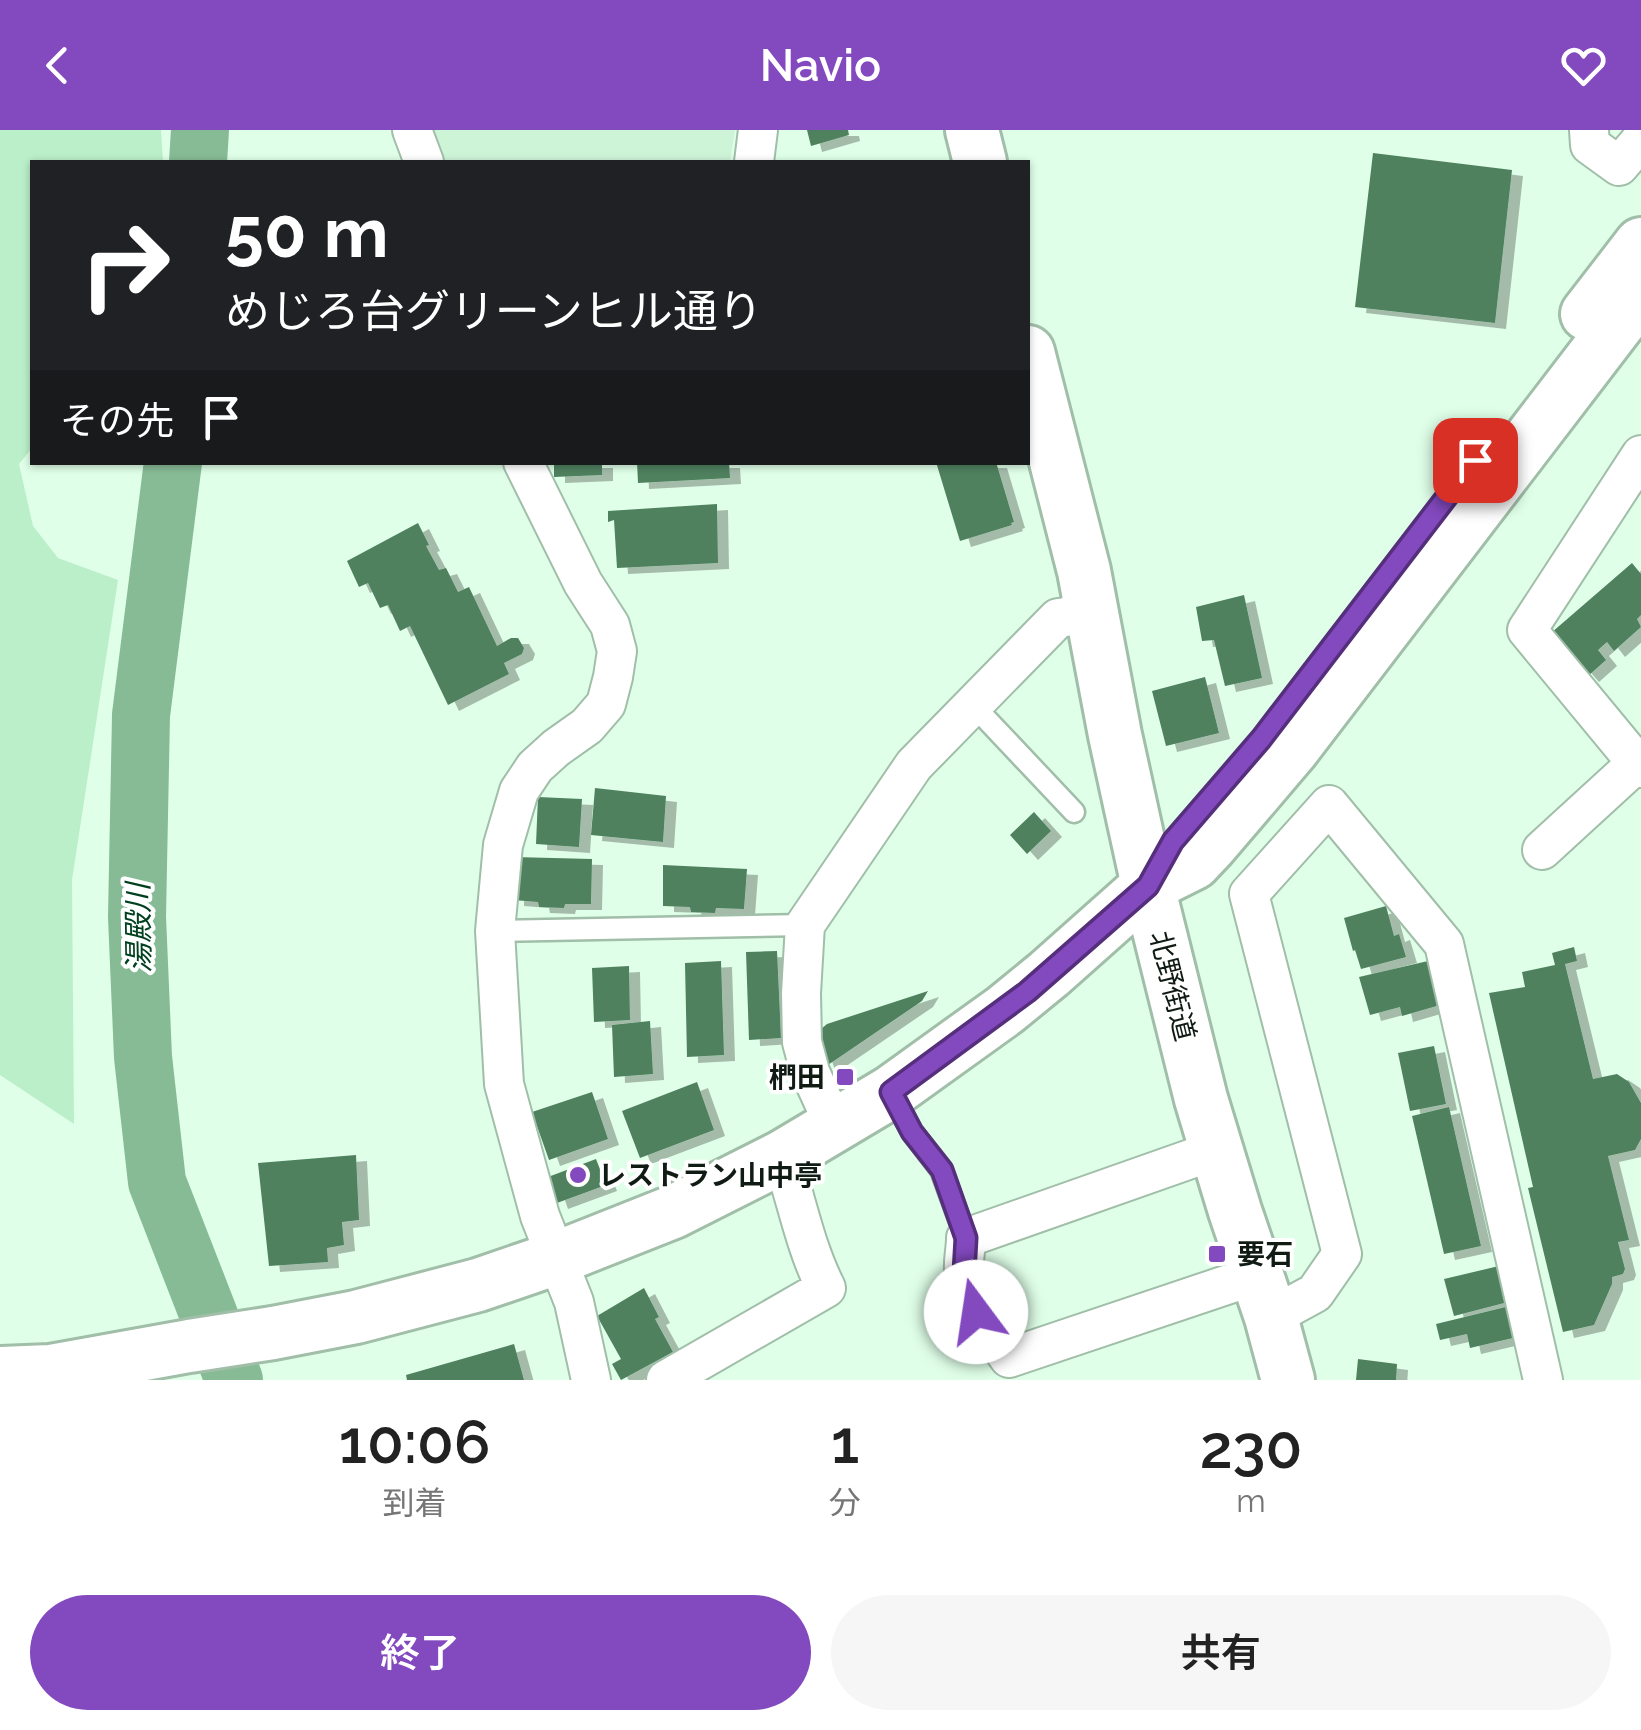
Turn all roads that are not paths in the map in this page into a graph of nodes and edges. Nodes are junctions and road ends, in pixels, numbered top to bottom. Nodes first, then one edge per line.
1 (412, 130) edge
2 (758, 130) edge
3 (972, 130) edge
4 (1589, 130) edge
5 (1641, 140) edge
6 (423, 160) edge
7 (754, 160) edge
8 (980, 160) edge
9 (1641, 244) edge
10 (1641, 294) edge
11 (1030, 360) edge
12 (1641, 454) edge
13 (525, 465) edge
14 (1090, 607) junction
15 (973, 705) junction
16 (1639, 765) edge
17 (1074, 812) dead end
18 (1542, 850) dead end
19 (1148, 886) junction
20 (805, 926) junction
21 (495, 931) junction
22 (891, 1092) junction
23 (835, 1127) junction
24 (1216, 1150) junction
25 (782, 1157) junction
26 (966, 1238) junction
27 (557, 1258) junction
28 (1264, 1296) junction
29 (0, 1340) edge
30 (189, 1346) junction
31 (1011, 1369) edge
32 (0, 1373) edge
33 (591, 1380) edge
34 (666, 1380) edge
35 (1288, 1380) edge
36 (1544, 1380) edge

1 - 6 street
2 - 7 street
3 - 8 street
4 - 5 street
9 - 19 street
10 - 19 street
11 - 14 street, 北野街道
12 - 16 street
13 - 21 street
14 - 15 street
14 - 19 street, 北野街道
15 - 17 lane
15 - 20 street
16 - 18 street
19 - 22 street
19 - 24 street, 北野街道
20 - 21 lane
20 - 23 street
21 - 27 street
22 - 23 street
22 - 26 lane
23 - 25 street
24 - 26 street
24 - 28 street, 北野街道
25 - 27 street
25 - 34 street
26 - 31 street
27 - 30 street
27 - 33 street
28 - 31 street
28 - 35 street, 北野街道
28 - 36 street
29 - 30 street
30 - 32 street

